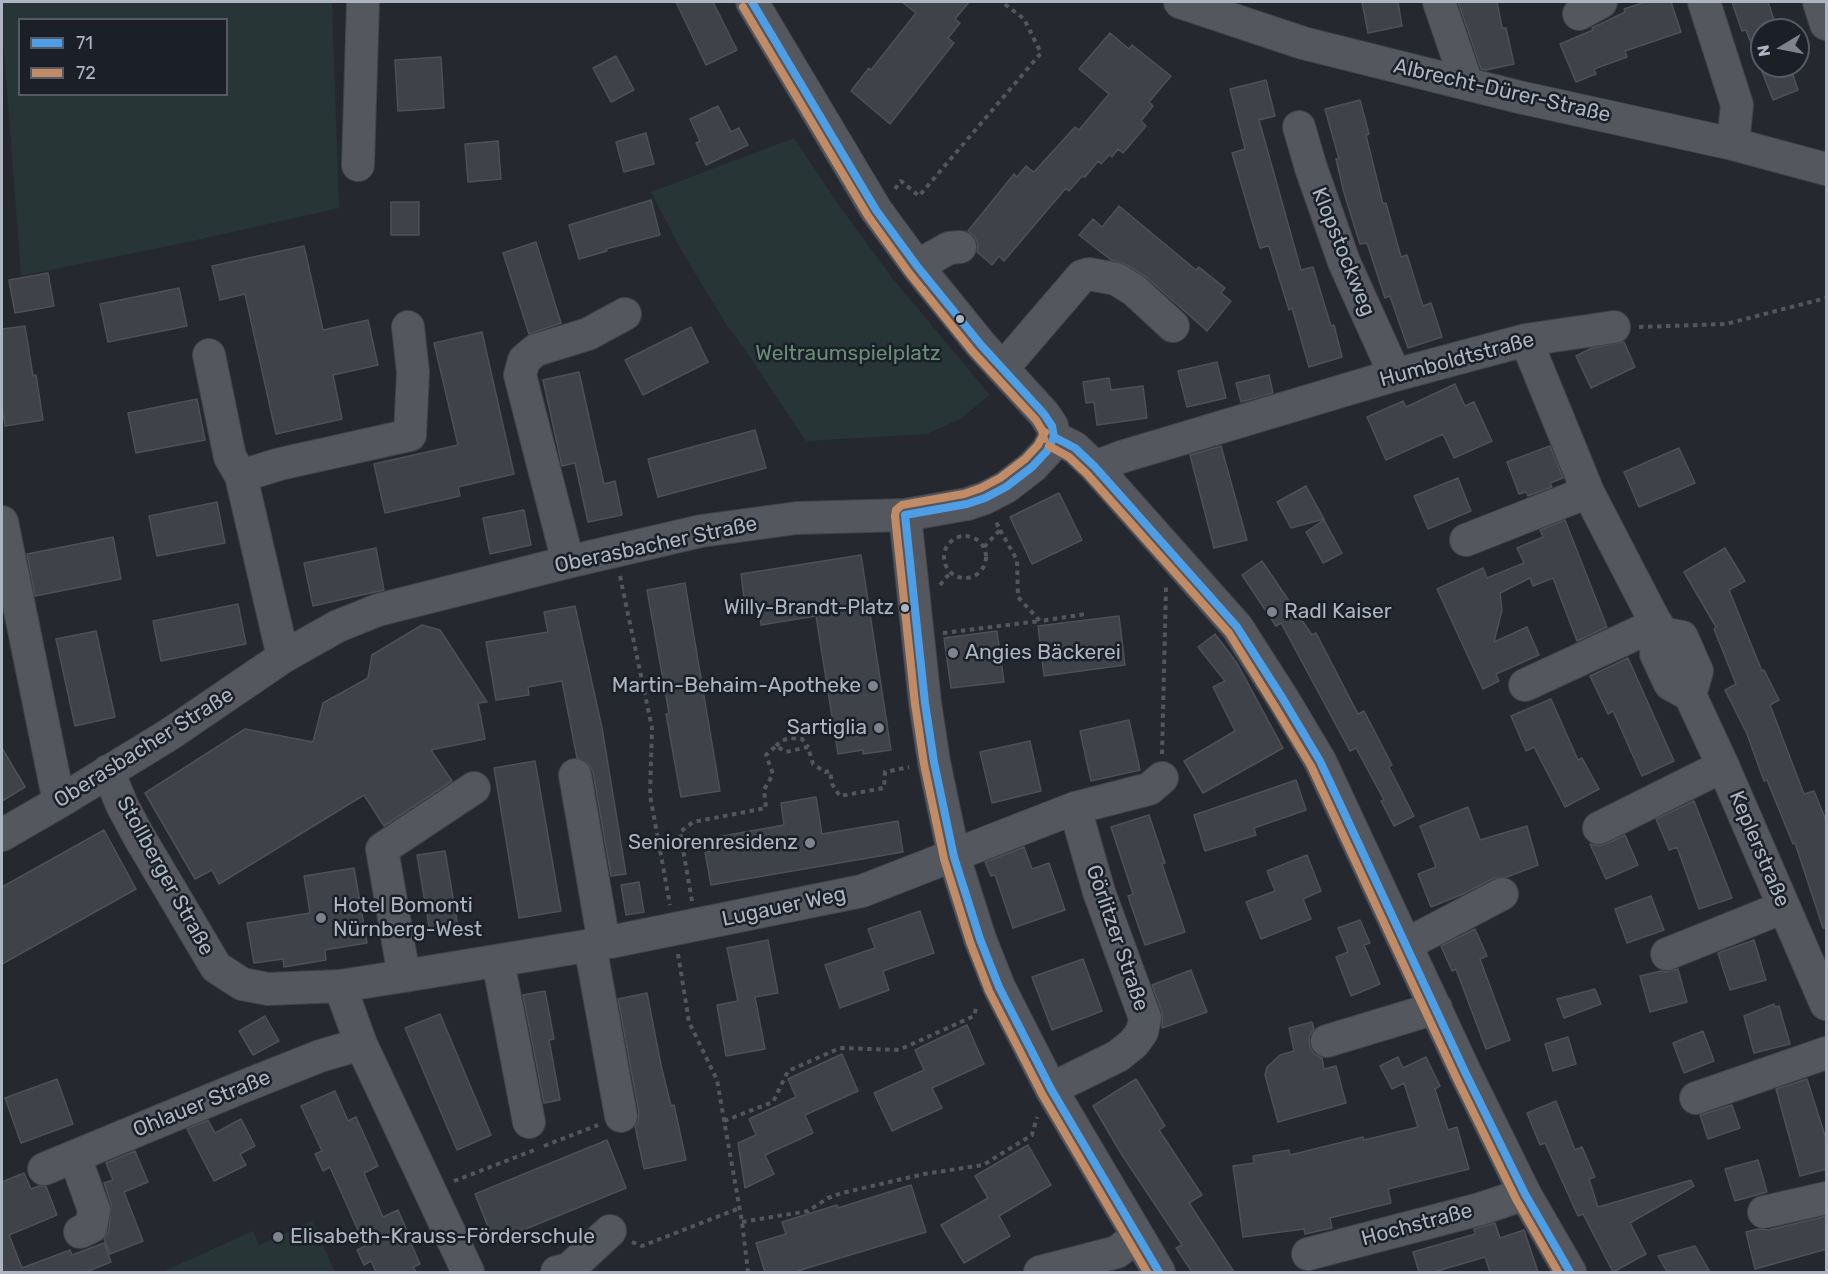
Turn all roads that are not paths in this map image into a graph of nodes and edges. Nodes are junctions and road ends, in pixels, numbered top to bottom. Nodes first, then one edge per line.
1 (363, 2) edge
2 (752, 2) edge
3 (1180, 2) edge
4 (1438, 2) edge
5 (1704, 2) edge
6 (1819, 2) edge
7 (1827, 24) edge
8 (1467, 84) junction
9 (1299, 127) dead end
10 (1733, 144) junction
11 (358, 165) dead end
12 (1827, 169) edge
13 (960, 247) dead end
14 (916, 266) junction
15 (625, 314) dead end
16 (1173, 326) dead end
17 (408, 327) dead end
18 (1614, 327) road end
19 (1526, 340) junction
20 (209, 355) dead end
21 (1003, 368) junction
22 (1395, 375) junction
23 (1054, 437) junction
24 (1095, 467) junction
25 (242, 476) junction
26 (1588, 492) junction
27 (905, 515) junction
28 (2, 522) edge
29 (1466, 540) dead end
30 (568, 562) junction
31 (1659, 629) junction
32 (283, 657) junction
33 (1526, 685) dead end
34 (1723, 766) junction
35 (108, 771) junction
36 (575, 775) dead end
37 (1162, 778) road end
38 (474, 788) dead end
39 (60, 802) junction
40 (1075, 808) junction
41 (1599, 828) dead end
42 (2, 835) edge
43 (954, 857) junction
44 (1502, 894) dead end
45 (1784, 907) junction
46 (601, 944) junction
47 (1407, 944) junction
48 (1667, 954) dead end
49 (498, 961) junction
50 (404, 976) junction
51 (340, 986) junction
52 (1827, 1004) edge
53 (1436, 1008) junction
54 (1327, 1041) dead end
55 (361, 1044) junction
56 (1827, 1053) edge
57 (1054, 1093) junction
58 (1696, 1098) dead end
59 (621, 1116) road end
60 (529, 1122) dead end
61 (75, 1157) junction
62 (45, 1169) dead end
63 (1525, 1194) junction
64 (1827, 1198) edge
65 (1764, 1212) dead end
66 (610, 1231) road end
67 (80, 1232) dead end
68 (1137, 1236) junction
69 (1308, 1254) dead end
70 (468, 1272) edge
71 (557, 1272) edge
72 (1040, 1272) edge
73 (1159, 1272) edge
74 (1570, 1272) edge

1 - 11 street
2 - 14 street
3 - 8 street, Albrecht-Dürer-Straße
4 - 8 street
5 - 10 street
6 - 7 street
8 - 10 street, Albrecht-Dürer-Straße
9 - 22 street, Klopstockweg
10 - 12 street, Albrecht-Dürer-Straße
13 - 14 street
14 - 21 street
15 - 30 street
16 - 21 street
17 - 25 street
18 - 19 street, Humboldtstraße
19 - 22 street, Humboldtstraße
19 - 26 street
20 - 25 street
21 - 23 street
22 - 24 street, Humboldtstraße
23 - 24 street
23 - 27 street, Oberasbacher Straße
24 - 47 street
25 - 32 street
26 - 29 street
26 - 31 street
27 - 30 street, Oberasbacher Straße
27 - 43 street
28 - 39 street
30 - 32 street, Oberasbacher Straße
31 - 33 street
31 - 34 street, Keplerstraße
32 - 35 street, Oberasbacher Straße
34 - 41 street
34 - 45 street, Keplerstraße
35 - 39 street, Oberasbacher Straße
35 - 51 street, Stollberger Straße
36 - 46 street
37 - 40 street, Lugauer Weg
38 - 50 street
39 - 42 street, Oberasbacher Straße
40 - 43 street, Lugauer Weg
40 - 57 street, Görlitzer Straße
43 - 46 street, Lugauer Weg
43 - 57 street
44 - 47 street
45 - 48 street
45 - 52 street, Keplerstraße
46 - 49 street, Stollberger Straße
46 - 59 street
47 - 53 street
49 - 50 street, Stollberger Straße
49 - 60 street
50 - 51 street, Stollberger Straße
51 - 55 street
53 - 54 street
53 - 63 street
55 - 61 street, Ohlauer Straße
55 - 70 street
56 - 58 street
57 - 68 street
61 - 62 street, Ohlauer Straße
61 - 67 street
63 - 69 street, Hochstraße
63 - 74 street
64 - 65 street
66 - 71 street
68 - 72 street
68 - 73 street

